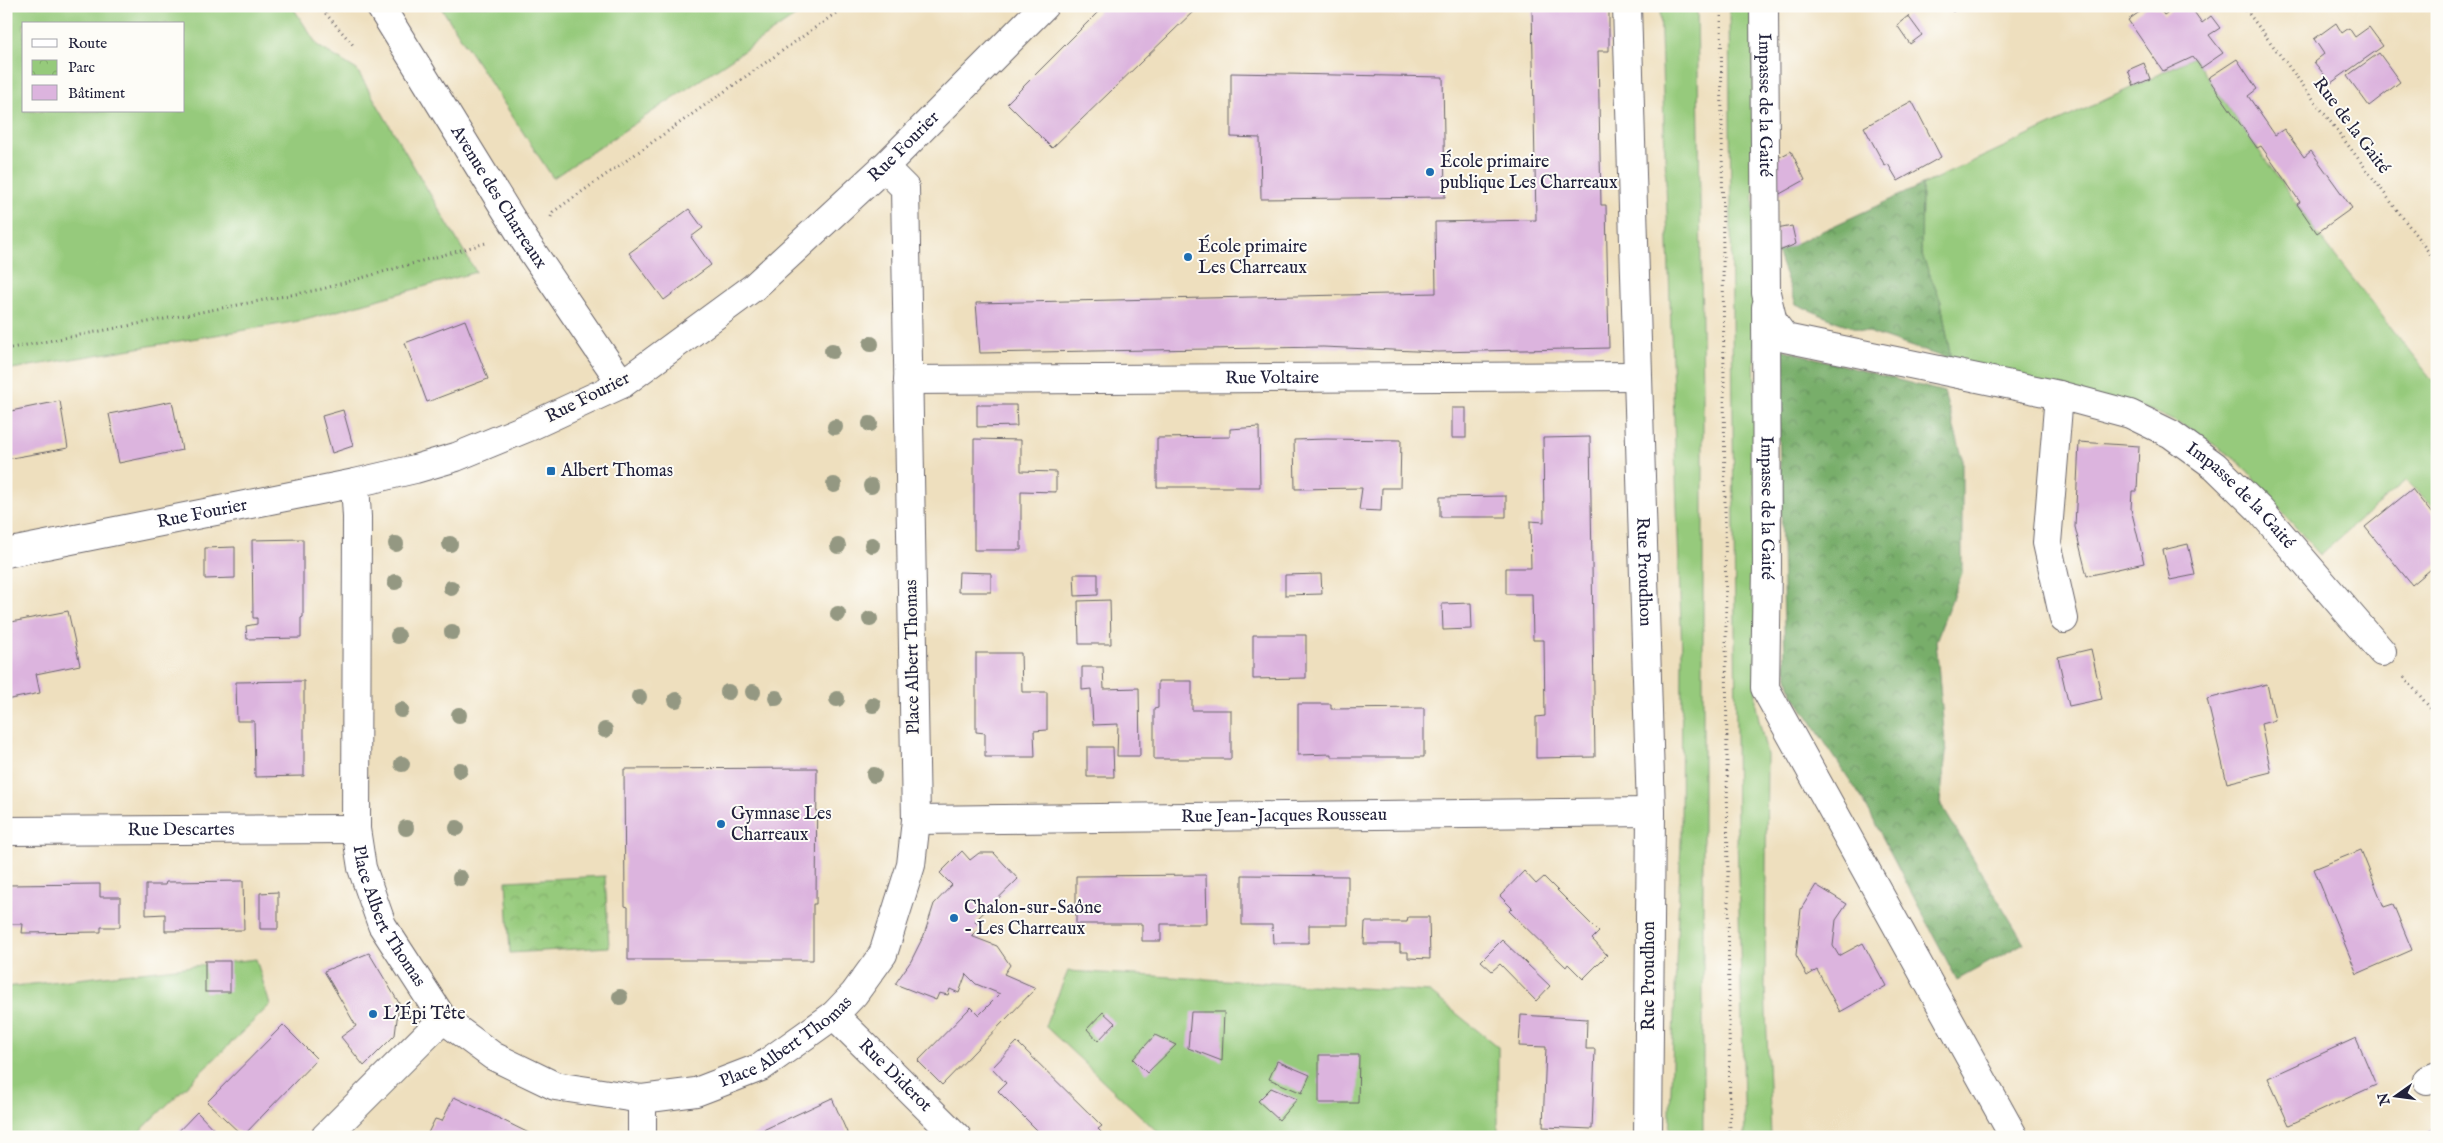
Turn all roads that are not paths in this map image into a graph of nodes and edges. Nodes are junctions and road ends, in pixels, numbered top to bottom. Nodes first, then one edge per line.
1 (380, 6) edge
2 (1044, 6) edge
3 (1627, 6) edge
4 (1764, 6) edge
5 (884, 167) junction
6 (1766, 293) junction
7 (1636, 376) junction
8 (908, 380) junction
9 (622, 384) junction
10 (2059, 395) junction
11 (355, 483) junction
12 (6, 553) edge
13 (2064, 619) dead end
14 (2382, 652) road end
15 (1650, 812) junction
16 (916, 820) junction
17 (356, 829) junction
18 (6, 831) edge
19 (834, 1015) junction
20 (443, 1019) junction
21 (642, 1099) junction
22 (325, 1137) edge
23 (642, 1137) edge
24 (957, 1137) edge
25 (1648, 1137) edge
26 (2014, 1137) edge

1 - 9 street, Avenue des Charreaux
2 - 5 street, Rue Fourier
3 - 7 street, Rue Proudhon
4 - 6 street, Impasse de la Gaité
5 - 8 street, Place Albert Thomas
5 - 9 street, Rue Fourier
6 - 10 street, Impasse de la Gaité
6 - 26 street, Impasse de la Gaité
7 - 8 street, Rue Voltaire
7 - 15 street, Rue Proudhon
8 - 16 street, Place Albert Thomas
9 - 11 street, Rue Fourier
10 - 13 street
10 - 14 street, Impasse de la Gaité
11 - 12 street, Rue Fourier
11 - 17 street, Place Albert Thomas
15 - 16 street, Rue Jean-Jacques Rousseau
15 - 25 street, Rue Proudhon
16 - 19 street, Place Albert Thomas
17 - 18 street, Rue Descartes
17 - 20 street, Place Albert Thomas
19 - 21 street, Place Albert Thomas
19 - 24 street, Rue Diderot
20 - 21 street, Place Albert Thomas
20 - 22 street
21 - 23 street

